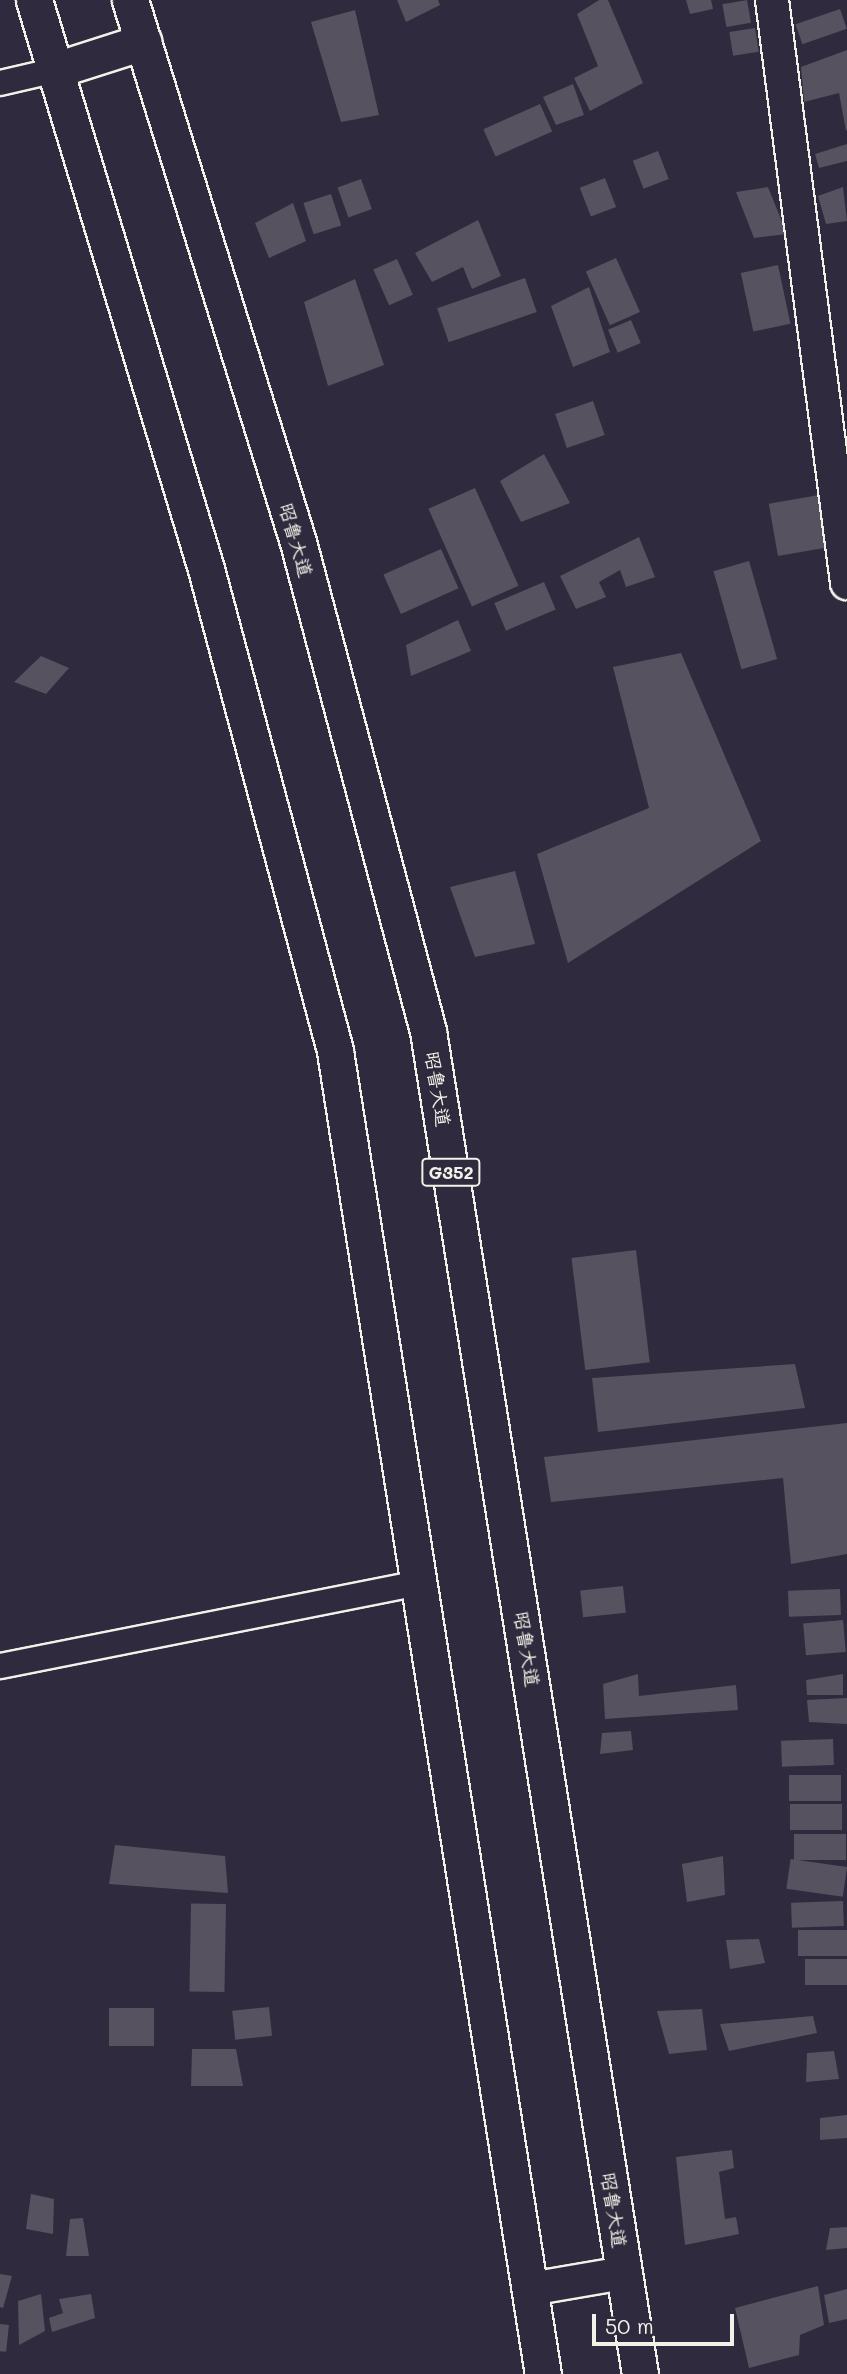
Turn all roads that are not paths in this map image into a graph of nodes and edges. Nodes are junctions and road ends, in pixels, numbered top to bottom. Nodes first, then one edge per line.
1 (34, 0) edge
2 (130, 0) edge
3 (772, 0) edge
4 (143, 42) junction
5 (52, 71) junction
6 (0, 83) edge
7 (847, 583) edge
8 (420, 1583) junction
9 (0, 1667) edge
10 (624, 2273) junction
11 (530, 2288) junction
12 (543, 2374) edge
13 (640, 2374) edge

1 - 5 highway
2 - 4 highway, 昭鲁大道 / G352
3 - 7 main road
4 - 5 highway
4 - 10 highway, 昭鲁大道 / G352
5 - 6 street
5 - 8 highway
8 - 9 street
8 - 11 highway
10 - 11 main road
10 - 13 highway, 昭鲁大道 / G352
11 - 12 highway

